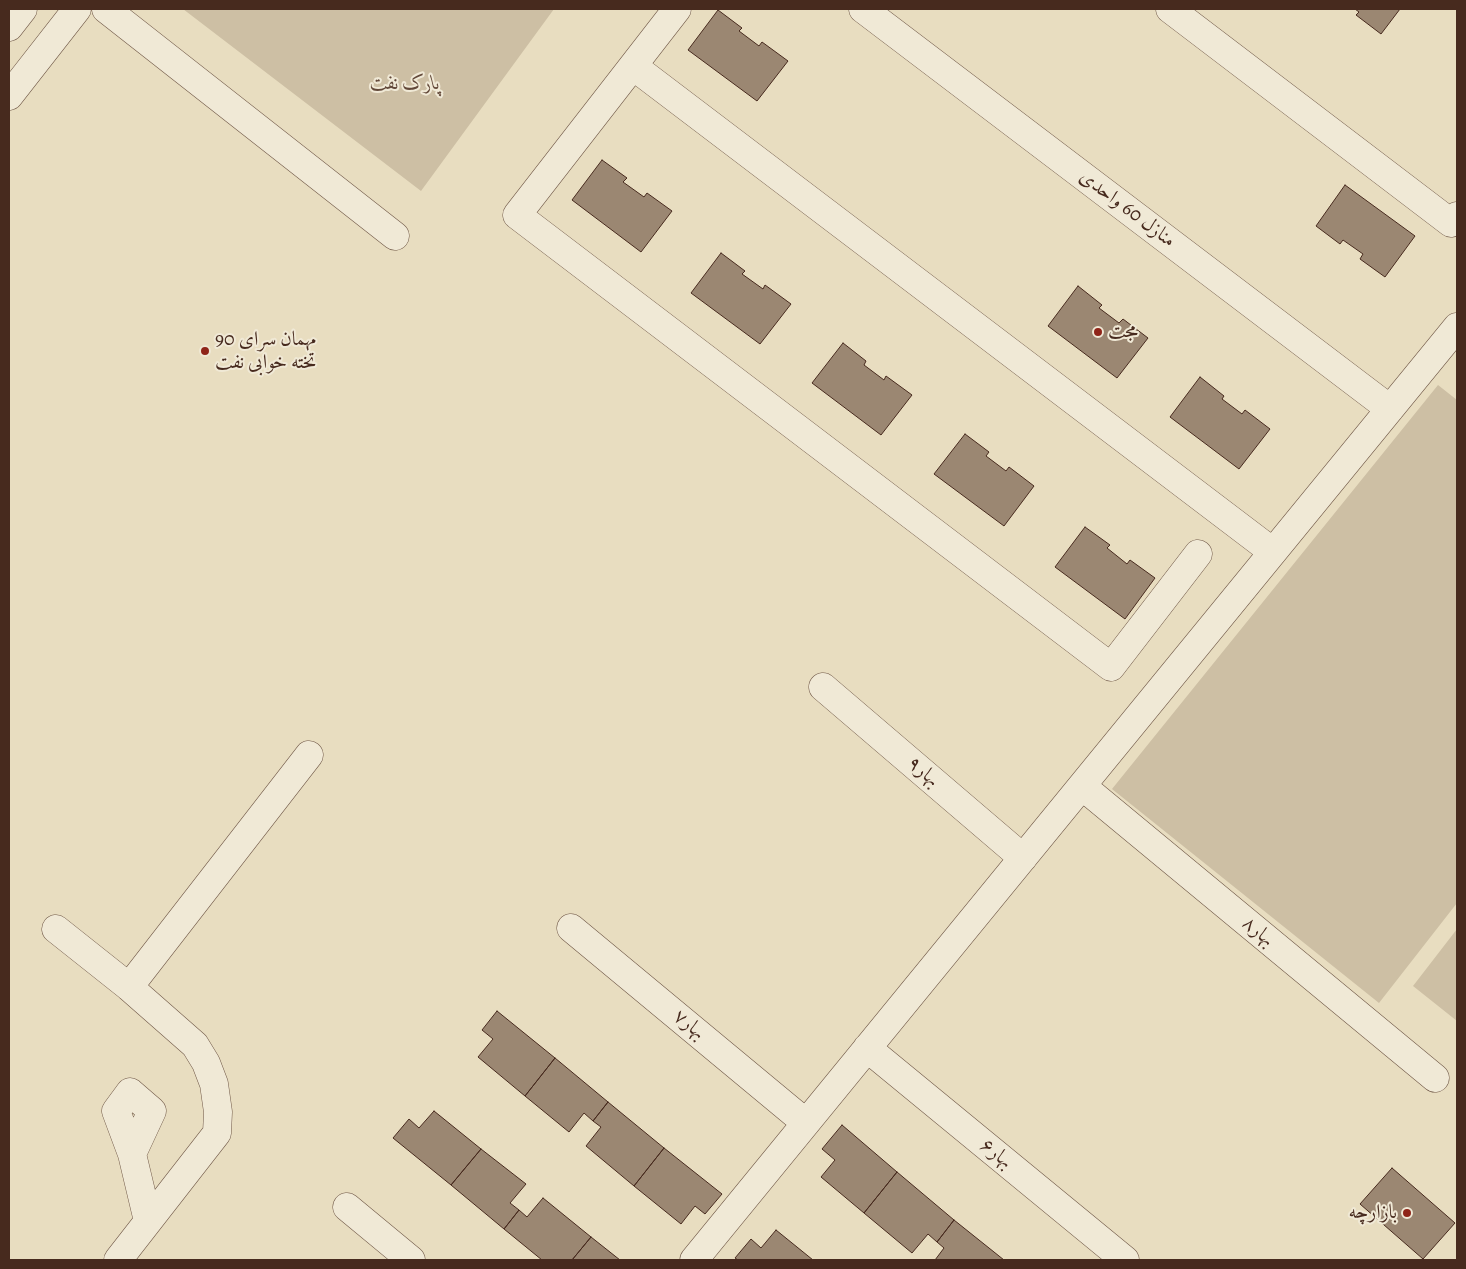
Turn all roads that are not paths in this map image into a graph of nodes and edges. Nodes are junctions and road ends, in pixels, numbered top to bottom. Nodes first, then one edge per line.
1 (23, 9) edge
2 (77, 9) edge
3 (106, 9) edge
4 (677, 9) edge
5 (863, 9) edge
6 (1170, 9) edge
7 (9, 26) edge
8 (634, 66) junction
9 (9, 96) edge
10 (1457, 216) edge
11 (395, 236) dead end
12 (1457, 327) edge
13 (1390, 408) junction
14 (1273, 552) junction
15 (1198, 554) dead end
16 (824, 687) dead end
17 (309, 755) dead end
18 (1082, 786) junction
19 (1023, 858) junction
20 (572, 928) dead end
21 (56, 929) dead end
22 (128, 987) junction
23 (867, 1048) junction
24 (1435, 1078) dead end
25 (806, 1123) junction
26 (132, 1154) dead end
27 (347, 1207) dead end
28 (148, 1221) junction
29 (118, 1260) edge
30 (411, 1260) edge
31 (694, 1260) edge
32 (1125, 1260) edge

1 - 7 street
2 - 9 street
3 - 11 street
4 - 8 street
5 - 13 street, منازل 60 واحدی
6 - 10 street
8 - 14 street
8 - 15 street
12 - 13 street
13 - 14 street
14 - 18 street
16 - 19 street, بهار۹
17 - 22 street
18 - 19 street
18 - 24 street, بهار۸
19 - 23 street
20 - 25 street, بهار۷
21 - 22 street
22 - 28 street
23 - 25 street
23 - 32 street, بهار۶
25 - 31 street
26 - 28 street
27 - 30 street
28 - 29 street

